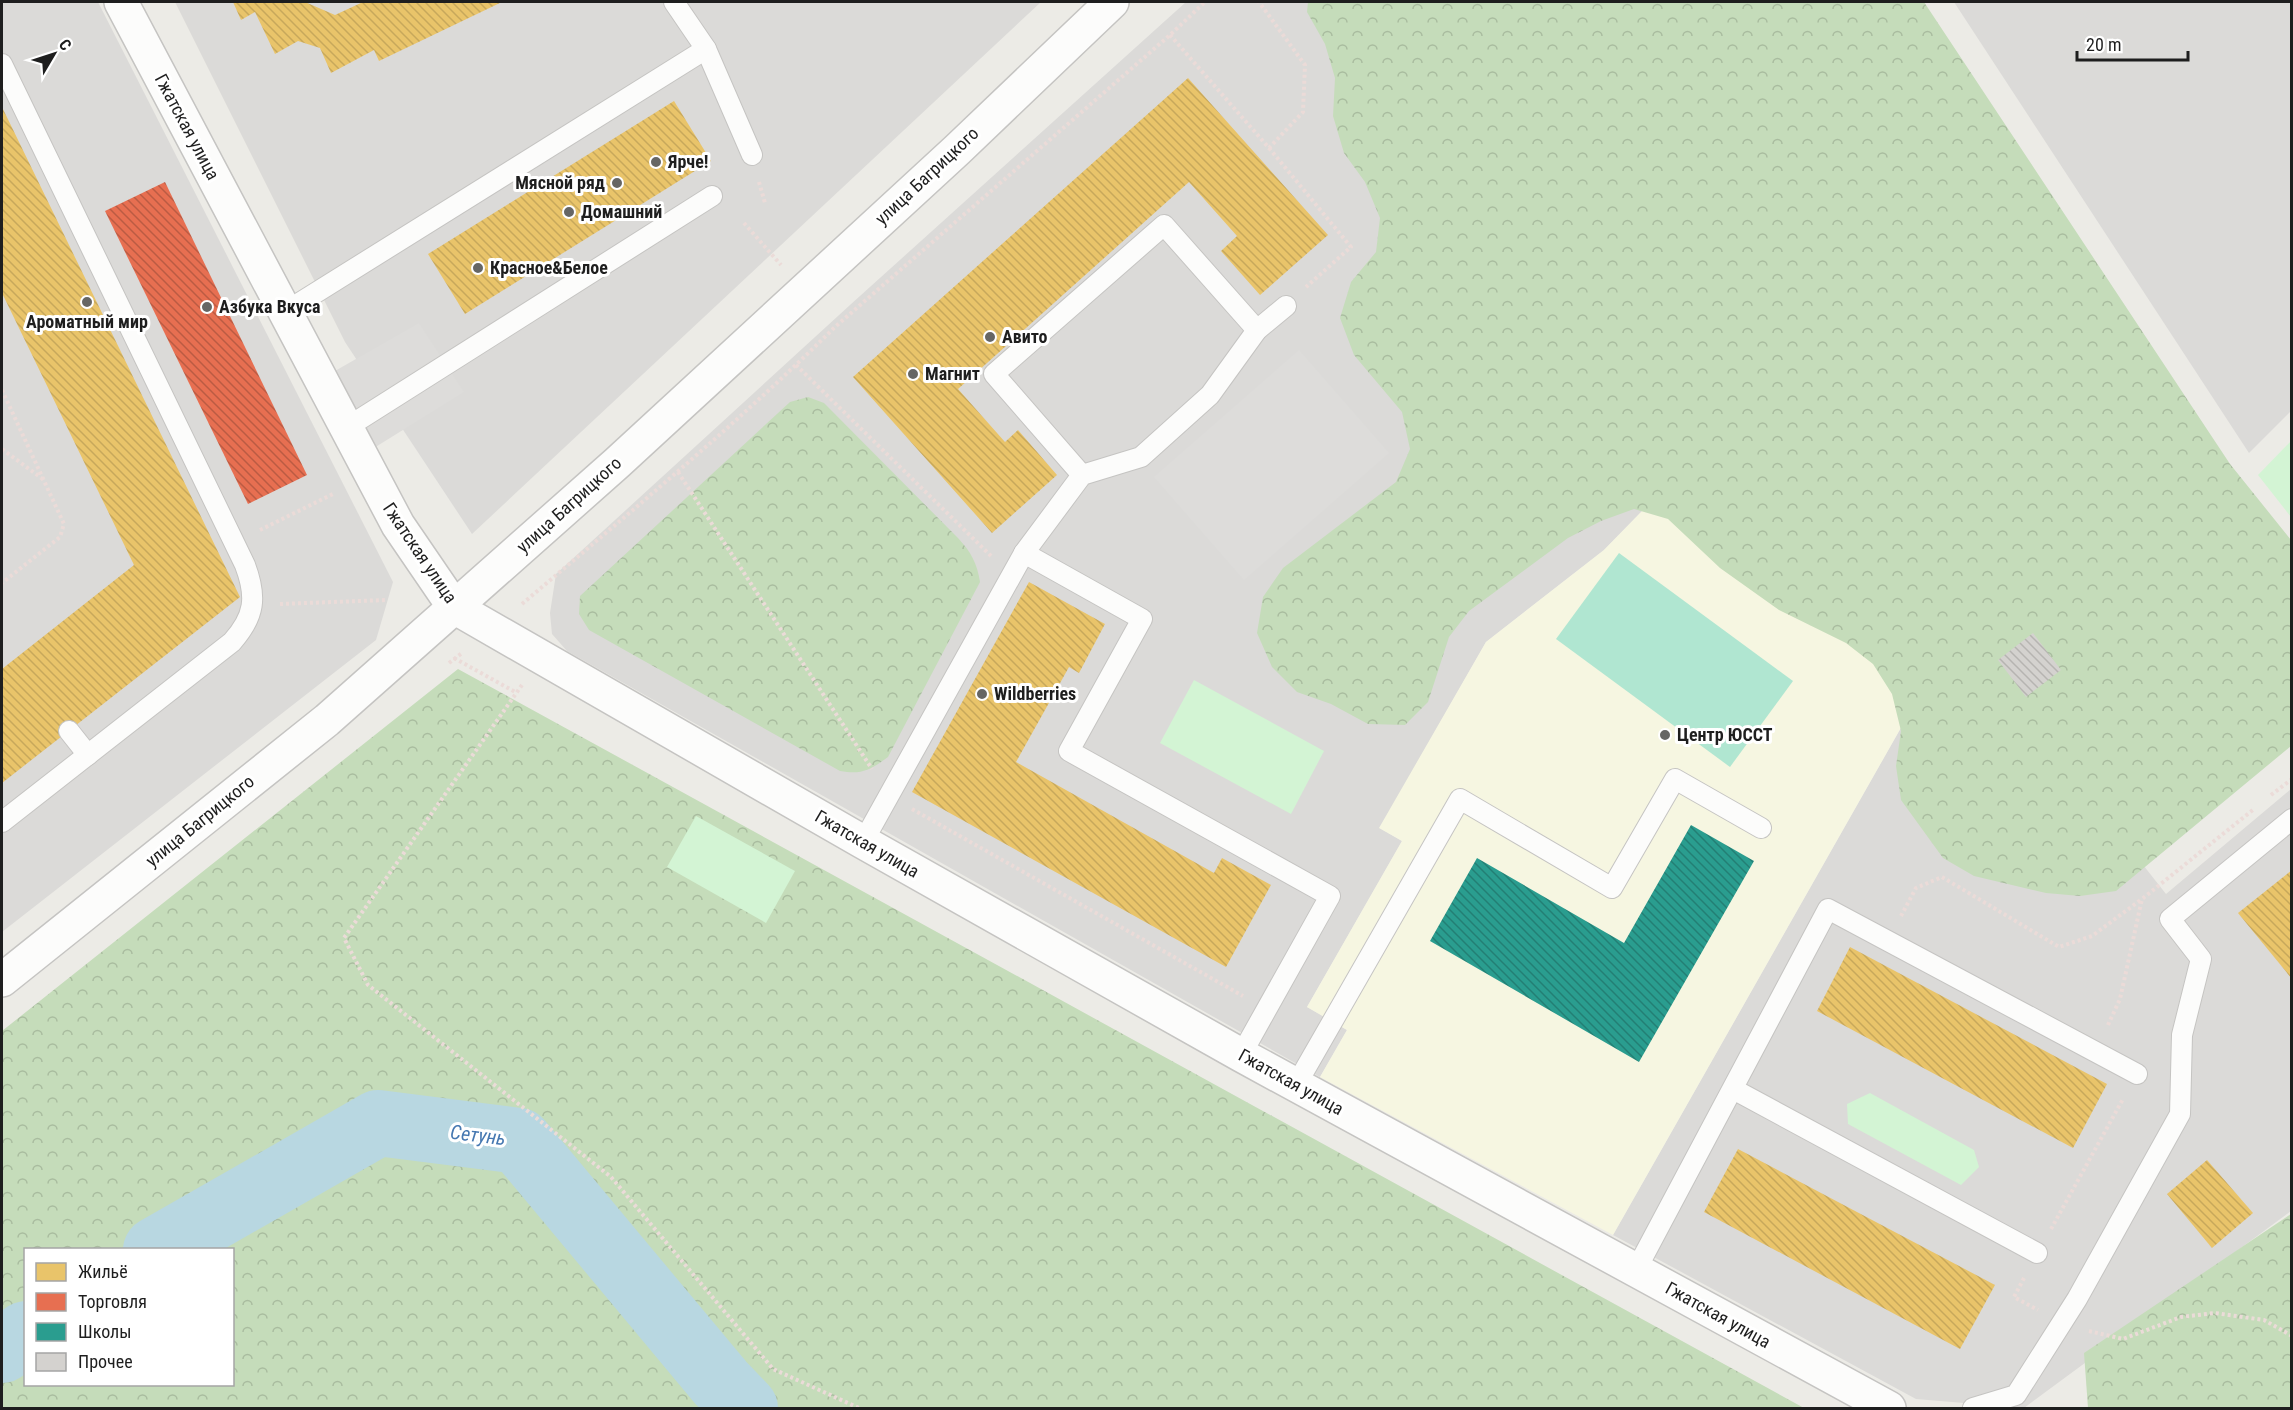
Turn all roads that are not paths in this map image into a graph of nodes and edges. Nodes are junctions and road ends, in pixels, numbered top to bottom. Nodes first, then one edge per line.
1 (122, 2) edge
2 (674, 2) edge
3 (1112, 2) edge
4 (706, 49) junction
5 (2, 64) edge
6 (752, 155) dead end
7 (712, 196) dead end
8 (1286, 306) road end
9 (285, 312) junction
10 (1257, 330) junction
11 (346, 428) junction
12 (1082, 475) junction
13 (1024, 553) junction
14 (454, 607) junction
15 (69, 731) dead end
16 (88, 755) junction
17 (2292, 819) edge
18 (2, 822) edge
19 (1761, 828) dead end
20 (863, 842) junction
21 (2, 980) edge
22 (1241, 1055) junction
23 (2137, 1074) road end
24 (1296, 1085) junction
25 (1733, 1089) junction
26 (2037, 1253) road end
27 (1636, 1270) junction
28 (1889, 1408) edge
29 (1973, 1408) edge

1 - 9 street, Гжатская улица
2 - 4 lane
3 - 14 street, улица Багрицкого
4 - 6 lane
4 - 9 lane
5 - 16 lane
7 - 11 lane
8 - 10 lane
9 - 11 street, Гжатская улица
10 - 12 lane
10 - 12 lane
11 - 14 street, Гжатская улица
12 - 13 lane
13 - 20 lane
13 - 22 lane
14 - 20 street, Гжатская улица
14 - 21 street, улица Багрицкого
15 - 16 lane
16 - 18 lane
17 - 29 lane
19 - 24 lane
20 - 22 street, Гжатская улица
22 - 24 street, Гжатская улица
23 - 25 lane
24 - 27 street, Гжатская улица
25 - 26 lane
25 - 27 lane
27 - 28 street, Гжатская улица

